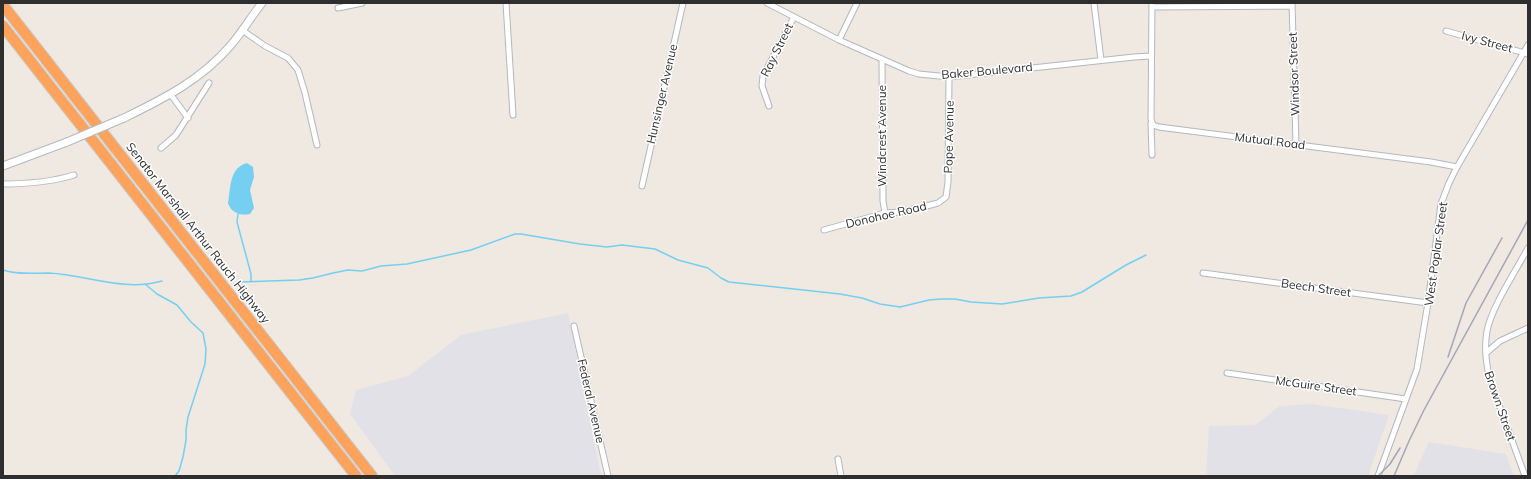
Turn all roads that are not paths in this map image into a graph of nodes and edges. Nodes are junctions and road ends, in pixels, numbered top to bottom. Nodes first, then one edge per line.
1 (262, 3) edge
2 (362, 3) edge
3 (506, 3) edge
4 (683, 3) edge
5 (767, 3) edge
6 (858, 3) edge
7 (1094, 3) edge
8 (3, 5) edge
9 (1152, 5) edge
10 (1292, 5) edge
11 (338, 8) dead end
12 (794, 17) junction
13 (3, 26) edge
14 (242, 30) junction
15 (1446, 31) dead end
16 (839, 40) junction
17 (1528, 45) edge
18 (1526, 53) edge
19 (1151, 56) junction
20 (882, 59) junction
21 (1101, 60) junction
22 (949, 77) junction
23 (209, 83) dead end
24 (171, 95) junction
25 (769, 106) dead end
26 (513, 115) dead end
27 (188, 118) junction
28 (1151, 123) junction
29 (317, 145) dead end
30 (1296, 145) junction
31 (161, 148) dead end
32 (1152, 155) dead end
33 (3, 166) edge
34 (1457, 167) junction
35 (74, 175) dead end
36 (3, 184) edge
37 (642, 186) dead end
38 (946, 197) joint
39 (885, 213) junction
40 (824, 230) dead end
41 (1528, 248) edge
42 (1203, 273) dead end
43 (1428, 303) junction
44 (574, 326) dead end
45 (1528, 328) edge
46 (1486, 353) junction
47 (1227, 373) dead end
48 (1406, 399) junction
49 (838, 459) dead end
50 (356, 476) edge
51 (372, 476) edge
52 (608, 476) edge
53 (841, 476) edge
54 (1378, 476) edge
55 (1525, 476) edge

1 - 14 street
2 - 11 street
3 - 26 street
4 - 37 street, Hunsinger Avenue
5 - 12 street, Baker Boulevard
6 - 16 street
7 - 21 street
8 - 51 highway, Senator Marshall Arthur Rauch Highway
9 - 10 street
9 - 19 street
10 - 30 street, Windsor Street
12 - 16 street, Baker Boulevard
12 - 25 street, Ray Street
13 - 50 highway
14 - 24 street
14 - 29 street
15 - 18 street, Ivy Street
16 - 20 street, Baker Boulevard
17 - 18 street, West Poplar Street
18 - 34 street, West Poplar Street
19 - 21 street, Baker Boulevard
19 - 28 street
20 - 22 street, Baker Boulevard
20 - 39 street, Windcrest Avenue
21 - 22 street, Baker Boulevard
22 - 38 street, Pope Avenue
23 - 27 street
24 - 27 street
24 - 33 street, bridge
27 - 31 street
28 - 30 street, Mutual Road
28 - 32 street
30 - 34 street, Mutual Road
34 - 43 street, West Poplar Street
35 - 36 street
38 - 39 street, Donohoe Road
39 - 40 street, Donohoe Road
41 - 46 street, Brown Street
42 - 43 street, Beech Street
43 - 48 street, West Poplar Street
44 - 52 street, Federal Avenue
45 - 46 street
46 - 55 street, Brown Street
47 - 48 street, McGuire Street
48 - 54 street, West Poplar Street
49 - 53 street

